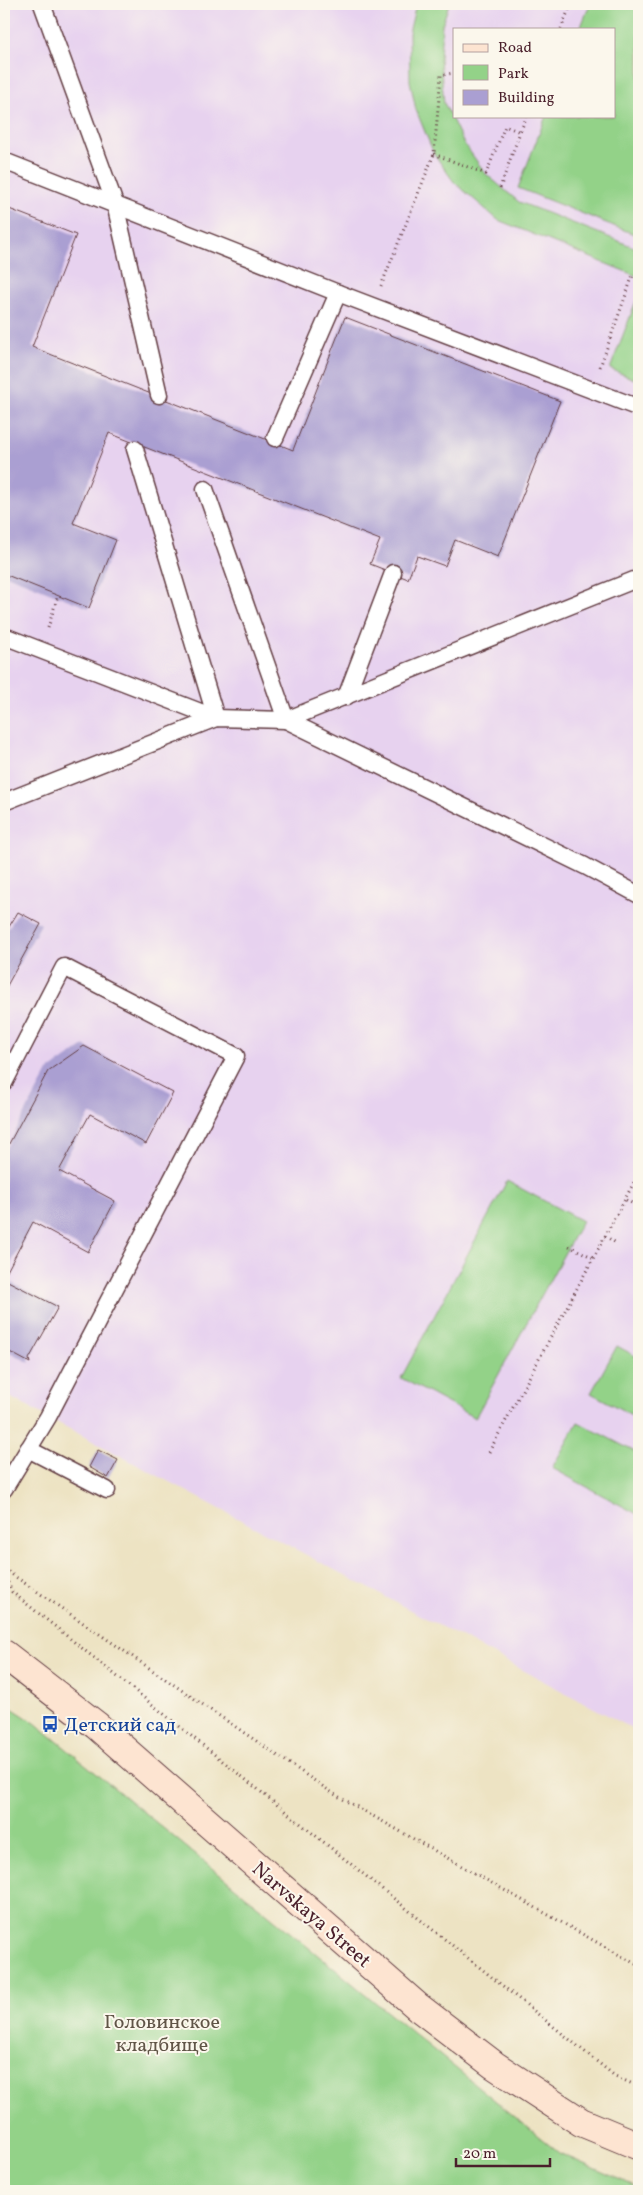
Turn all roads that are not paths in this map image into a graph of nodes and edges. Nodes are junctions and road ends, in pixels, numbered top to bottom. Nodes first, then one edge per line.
1 (42, 4) edge
2 (4, 161) edge
3 (115, 204) junction
4 (338, 293) junction
5 (159, 395) dead end
6 (639, 408) edge
7 (275, 438) dead end
8 (135, 449) dead end
9 (205, 489) dead end
10 (393, 573) dead end
11 (639, 578) edge
12 (4, 636) edge
13 (346, 697) junction
14 (216, 718) junction
15 (286, 720) junction
16 (4, 802) edge
17 (639, 896) edge
18 (4, 1083) edge
19 (28, 1449) junction
20 (4, 1489) edge
21 (107, 1490) dead end
22 (4, 1654) edge
23 (639, 2146) edge

1 - 3 lane
2 - 3 lane
3 - 4 lane
3 - 5 lane
4 - 6 lane
4 - 7 lane
8 - 14 lane
9 - 15 lane
10 - 13 lane
11 - 13 lane
12 - 14 lane
13 - 15 lane
14 - 15 lane
14 - 16 lane
15 - 17 lane
18 - 19 lane
19 - 20 lane
19 - 21 lane
22 - 23 street, Narvskaya Street

